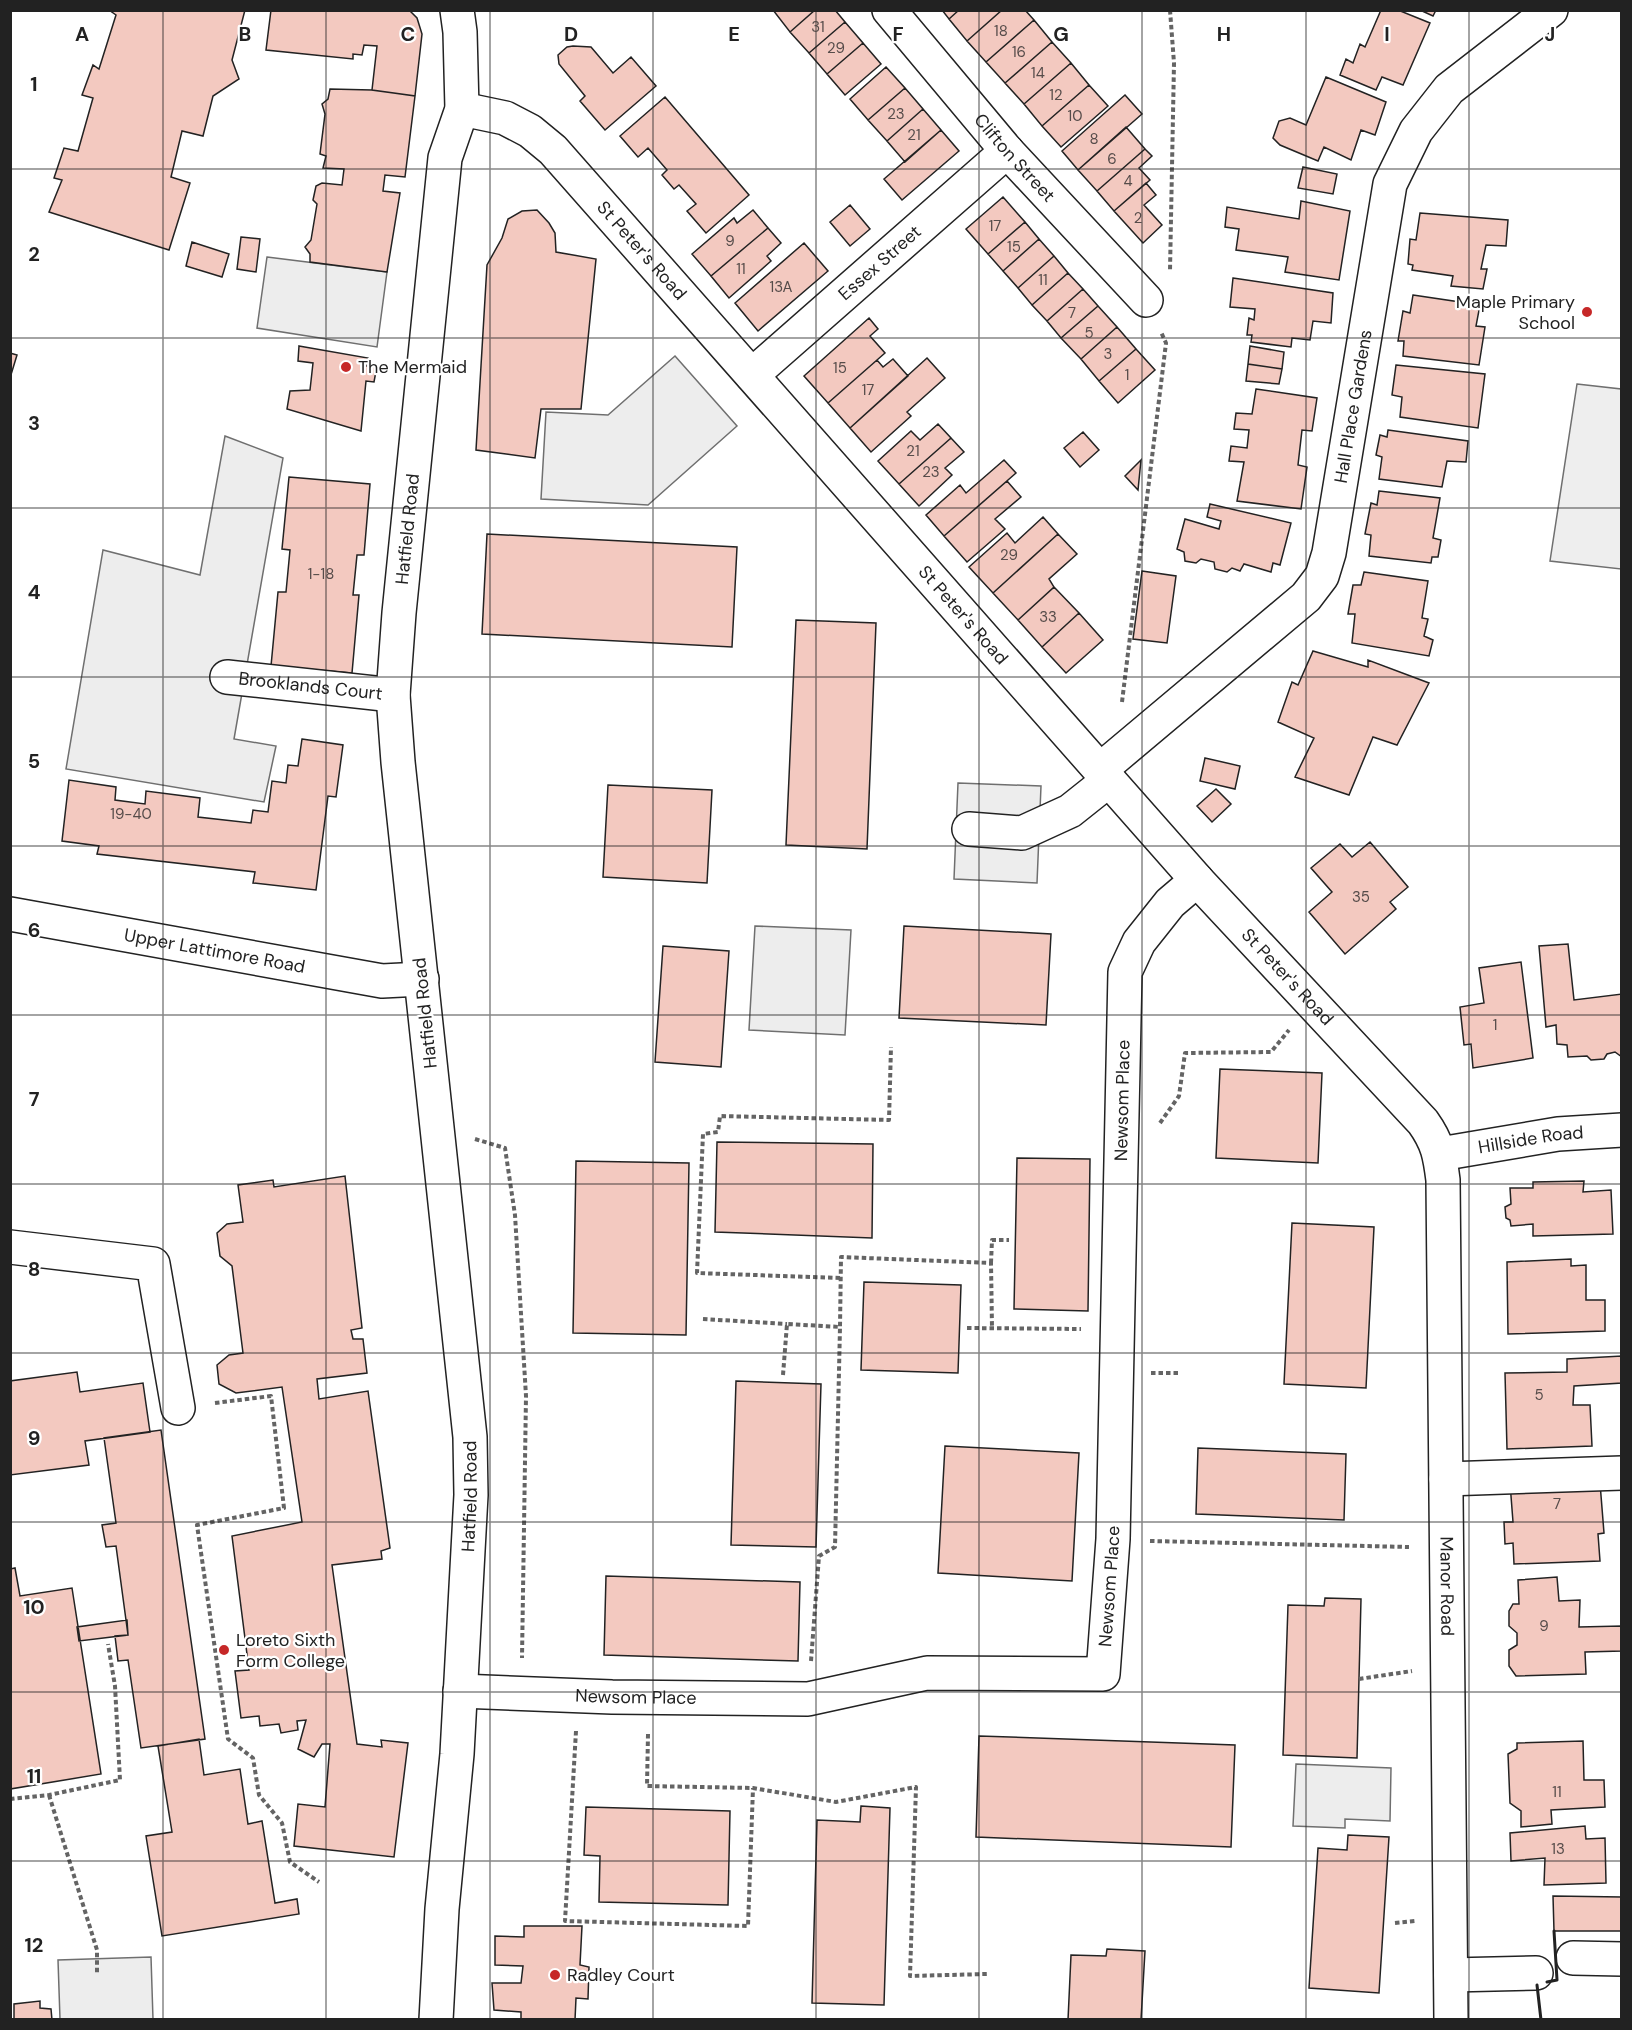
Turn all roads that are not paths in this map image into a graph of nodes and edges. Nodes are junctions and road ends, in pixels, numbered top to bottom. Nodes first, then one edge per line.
1 (457, 10) edge
2 (889, 10) edge
3 (1551, 10) edge
4 (462, 110) junction
5 (1007, 151) junction
6 (1146, 300) road end
7 (752, 375) junction
8 (227, 677) dead end
9 (393, 695) junction
10 (1105, 775) junction
11 (969, 829) dead end
12 (1197, 880) junction
13 (10, 914) edge
14 (422, 979) junction
15 (1622, 1130) edge
16 (1440, 1154) junction
17 (10, 1247) edge
18 (178, 1408) road end
19 (1622, 1473) edge
20 (1446, 1479) junction
21 (460, 1691) junction
22 (1573, 1958) dead end
23 (1622, 1959) edge
24 (1536, 1973) dead end
25 (1451, 1975) junction
26 (436, 2019) edge
27 (1451, 2019) edge

1 - 4 street, Hatfield Road
2 - 5 street, Clifton Street
3 - 10 street, Hall Place Gardens
4 - 7 street, St Peter's Road
4 - 9 street, Hatfield Road
5 - 6 street, Clifton Street
5 - 7 street, Essex Street
7 - 10 street, St Peter's Road
8 - 9 street, Brooklands Court
9 - 14 street, Hatfield Road
10 - 11 street, Hall Place Gardens
10 - 12 street, St Peter's Road
12 - 16 street, St Peter's Road
12 - 21 street, Newsom Place
13 - 14 street, Upper Lattimore Road
14 - 21 street, Hatfield Road
15 - 16 street, Hillside Road
16 - 20 street, Manor Road
17 - 18 street
19 - 20 street
20 - 25 street, Manor Road
21 - 26 street, Hatfield Road
22 - 23 street
24 - 25 street
25 - 27 street, Manor Road

